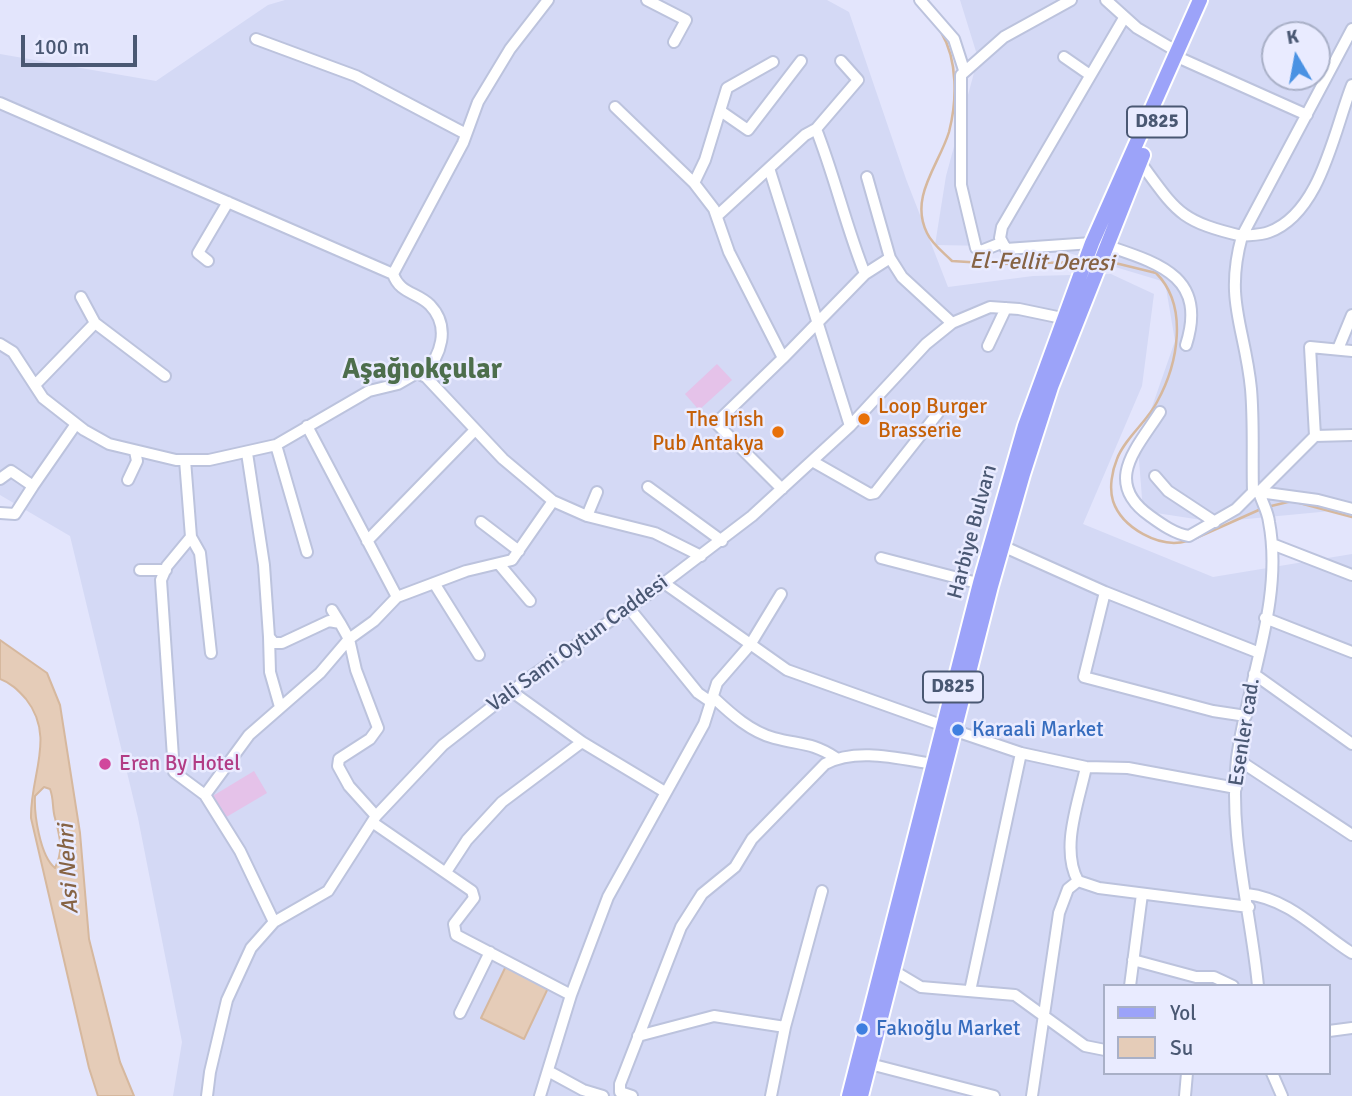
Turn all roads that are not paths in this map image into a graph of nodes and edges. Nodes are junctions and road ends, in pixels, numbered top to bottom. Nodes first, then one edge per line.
1 (548, 0) edge
2 (646, 0) edge
3 (920, 0) edge
4 (1072, 0) edge
5 (1106, 0) edge
6 (1200, 0) edge
7 (1210, 0) edge
8 (1124, 18) junction
9 (1352, 29) edge
10 (256, 39) dead end
11 (674, 42) dead end
12 (1181, 56) junction
13 (1064, 57) dead end
14 (801, 61) dead end
15 (841, 61) dead end
16 (773, 62) dead end
17 (964, 70) junction
18 (1090, 75) junction
19 (1352, 85) edge
20 (0, 103) edge
21 (615, 107) dead end
22 (722, 112) junction
23 (1307, 115) junction
24 (816, 130) junction
25 (466, 134) junction
26 (1140, 162) junction
27 (769, 168) junction
28 (867, 177) dead end
29 (694, 183) junction
30 (228, 202) junction
31 (717, 216) junction
32 (1242, 236) junction
33 (1001, 243) junction
34 (1099, 244) junction
35 (890, 258) junction
36 (208, 261) dead end
37 (876, 268) junction
38 (393, 274) junction
39 (865, 274) junction
40 (902, 278) junction
41 (1083, 284) junction
42 (81, 297) dead end
43 (1006, 308) junction
44 (1352, 316) edge
45 (1062, 318) junction
46 (95, 323) junction
47 (951, 323) junction
48 (818, 326) junction
49 (1186, 345) dead end
50 (4, 346) edge
51 (988, 346) dead end
52 (1338, 348) junction
53 (1352, 352) edge
54 (783, 358) junction
55 (0, 359) edge
56 (423, 375) junction
57 (165, 376) dead end
58 (35, 385) junction
59 (1160, 412) dead end
60 (938, 414) dead end
61 (76, 424) junction
62 (307, 426) junction
63 (850, 426) junction
64 (475, 430) junction
65 (1352, 435) edge
66 (1315, 436) junction
67 (276, 445) junction
68 (135, 451) junction
69 (247, 453) junction
70 (185, 460) junction
71 (812, 461) junction
72 (1154, 476) dead end
73 (0, 479) edge
74 (128, 480) dead end
75 (33, 486) junction
76 (648, 487) dead end
77 (782, 489) junction
78 (597, 492) dead end
79 (1258, 495) junction
80 (553, 501) junction
81 (1352, 509) edge
82 (0, 513) edge
83 (587, 516) junction
84 (481, 522) dead end
85 (1215, 522) junction
86 (191, 537) junction
87 (367, 541) junction
88 (722, 541) junction
89 (998, 544) junction
90 (1272, 544) junction
91 (519, 551) junction
92 (307, 552) dead end
93 (701, 556) junction
94 (881, 558) dead end
95 (499, 564) junction
96 (140, 570) dead end
97 (166, 570) junction
98 (1352, 575) edge
99 (434, 583) junction
100 (664, 583) junction
101 (986, 585) junction
102 (1105, 592) junction
103 (781, 594) dead end
104 (397, 597) junction
105 (530, 601) dead end
106 (629, 608) junction
107 (332, 610) dead end
108 (1265, 618) junction
109 (340, 622) junction
110 (269, 637) junction
111 (349, 639) junction
112 (750, 645) junction
113 (1257, 652) junction
114 (1352, 652) edge
115 (211, 653) dead end
116 (479, 655) dead end
117 (1254, 674) junction
118 (511, 691) junction
119 (713, 700) junction
120 (280, 707) junction
121 (1246, 716) junction
122 (950, 728) junction
123 (582, 742) junction
124 (1352, 744) edge
125 (1021, 753) junction
126 (836, 758) junction
127 (1237, 759) junction
128 (934, 764) junction
129 (1086, 767) junction
130 (1236, 788) junction
131 (664, 792) junction
132 (205, 795) junction
133 (374, 819) junction
134 (1352, 835) edge
135 (446, 872) junction
136 (1078, 881) junction
137 (822, 891) dead end
138 (1143, 894) junction
139 (1247, 894) junction
140 (1249, 906) junction
141 (274, 922) junction
142 (490, 952) junction
143 (1352, 953) edge
144 (1133, 960) junction
145 (894, 971) junction
146 (1130, 984) edge
147 (1229, 984) edge
148 (1258, 984) edge
149 (970, 991) junction
150 (571, 995) junction
151 (460, 1013) dead end
152 (1043, 1016) junction
153 (785, 1027) junction
154 (1352, 1028) edge
155 (1331, 1031) edge
156 (638, 1036) junction
157 (1104, 1050) edge
158 (870, 1064) junction
159 (548, 1071) junction
160 (1187, 1075) edge
161 (1273, 1075) edge
162 (618, 1094) edge
163 (207, 1096) edge
164 (540, 1096) edge
165 (603, 1096) edge
166 (632, 1096) edge
167 (771, 1096) edge
168 (849, 1096) edge
169 (861, 1096) edge
170 (994, 1096) edge
171 (1032, 1096) edge
172 (1185, 1096) edge
173 (1282, 1096) edge

1 - 25 street
2 - 11 street
3 - 17 street
4 - 17 street
5 - 8 street
6 - 12 main road, Harbiye Bulvarı / D825
7 - 12 main road, Harbiye Bulvarı / D825
8 - 12 street
8 - 18 street
9 - 23 street
10 - 25 street
12 - 23 street
12 - 26 main road, Harbiye Bulvarı / D825
12 - 34 main road, Harbiye Bulvarı / D825
13 - 18 street
14 - 22 street
15 - 24 street
16 - 22 street
17 - 33 street
18 - 33 street
19 - 32 street
20 - 30 street
21 - 29 street
22 - 29 street
23 - 32 street
24 - 27 street
24 - 39 street
25 - 38 street
26 - 32 street
26 - 34 main road, Harbiye Bulvarı / D825
27 - 31 street
27 - 48 street
28 - 35 street
29 - 31 street
30 - 36 street
30 - 38 street
31 - 54 street
32 - 79 street
33 - 34 street
34 - 41 main road, Harbiye Bulvarı / D825
34 - 49 street
35 - 37 street
35 - 40 street
37 - 39 street
37 - 40 street
38 - 56 street
39 - 48 street
40 - 47 street
41 - 45 main road, Harbiye Bulvarı / D825
41 - 89 main road, Harbiye Bulvarı / D825
42 - 46 street
43 - 45 street, Vali Sami Oytun Caddesi
43 - 47 street, Vali Sami Oytun Caddesi
43 - 51 street
44 - 52 street
45 - 89 main road, Harbiye Bulvarı / D825
46 - 57 street
46 - 58 street
47 - 63 street, Vali Sami Oytun Caddesi
48 - 54 street
48 - 63 street
50 - 55 street
50 - 58 street
52 - 53 street
52 - 66 street
54 - 77 street
56 - 62 street
56 - 64 street
58 - 61 street
59 - 85 street
60 - 71 street
61 - 68 street
61 - 75 street
62 - 67 street
62 - 87 street
63 - 71 street, Vali Sami Oytun Caddesi
64 - 80 street
64 - 87 street
65 - 66 street
66 - 79 street
67 - 69 street
67 - 92 street
68 - 70 street
68 - 74 street
69 - 70 street
69 - 110 street
70 - 86 street
71 - 77 street, Vali Sami Oytun Caddesi
72 - 85 street
73 - 75 street
75 - 82 street
76 - 88 street
77 - 88 street, Vali Sami Oytun Caddesi
78 - 83 street
79 - 81 street
79 - 85 street
79 - 90 street, Esenler cad.
80 - 83 street
80 - 91 street
83 - 93 street
84 - 91 street
86 - 97 street
86 - 115 street
87 - 104 street
88 - 93 street, Vali Sami Oytun Caddesi
89 - 101 main road, Harbiye Bulvarı / D825
89 - 102 street
90 - 98 street
90 - 108 street, Esenler cad.
91 - 95 street
93 - 100 street, Vali Sami Oytun Caddesi
94 - 101 street
95 - 99 street
95 - 105 street
96 - 97 street
97 - 132 street
99 - 104 street
99 - 116 street
100 - 106 street, Vali Sami Oytun Caddesi
100 - 112 street
101 - 122 main road, Harbiye Bulvarı / D825
102 - 113 street
102 - 121 street
103 - 112 street
104 - 111 street
106 - 118 street, Vali Sami Oytun Caddesi
106 - 119 street
107 - 109 street
108 - 113 street, Esenler cad.
108 - 114 street
109 - 110 street
109 - 111 street
110 - 120 street
111 - 120 street
111 - 133 street
112 - 119 street
112 - 122 street
113 - 117 street, Esenler cad.
117 - 121 street, Esenler cad.
117 - 124 street
118 - 123 street
118 - 133 street, Vali Sami Oytun Caddesi
119 - 126 street
119 - 131 street
120 - 132 street
121 - 127 street, Esenler cad.
122 - 125 street
122 - 128 main road, Harbiye Bulvarı / D825
122 - 145 main road, Harbiye Bulvarı / D825
123 - 131 street
123 - 135 street
125 - 129 street
125 - 149 street
126 - 128 street
126 - 156 street
127 - 130 street, Esenler cad.
127 - 134 street
128 - 168 main road, Harbiye Bulvarı / D825
129 - 130 street
129 - 136 street
130 - 139 street, Esenler cad.
131 - 150 street
132 - 141 street
133 - 135 street
133 - 141 street, Vali Sami Oytun Caddesi
135 - 142 street
136 - 138 street
136 - 152 street
137 - 153 street
138 - 140 street
138 - 144 street
139 - 140 street, Esenler cad.
139 - 143 street
140 - 148 street, Esenler cad.
141 - 163 street, Vali Sami Oytun Caddesi
142 - 150 street
142 - 151 street
144 - 146 street
144 - 147 street
145 - 149 street
145 - 158 main road, Harbiye Bulvarı / D825
149 - 152 street
150 - 159 street
152 - 157 street
152 - 171 street
153 - 156 street
153 - 167 street
154 - 155 street
156 - 162 street
158 - 169 main road, Harbiye Bulvarı / D825
158 - 170 street
159 - 164 street
159 - 165 street
160 - 172 street
161 - 173 street
162 - 166 street

